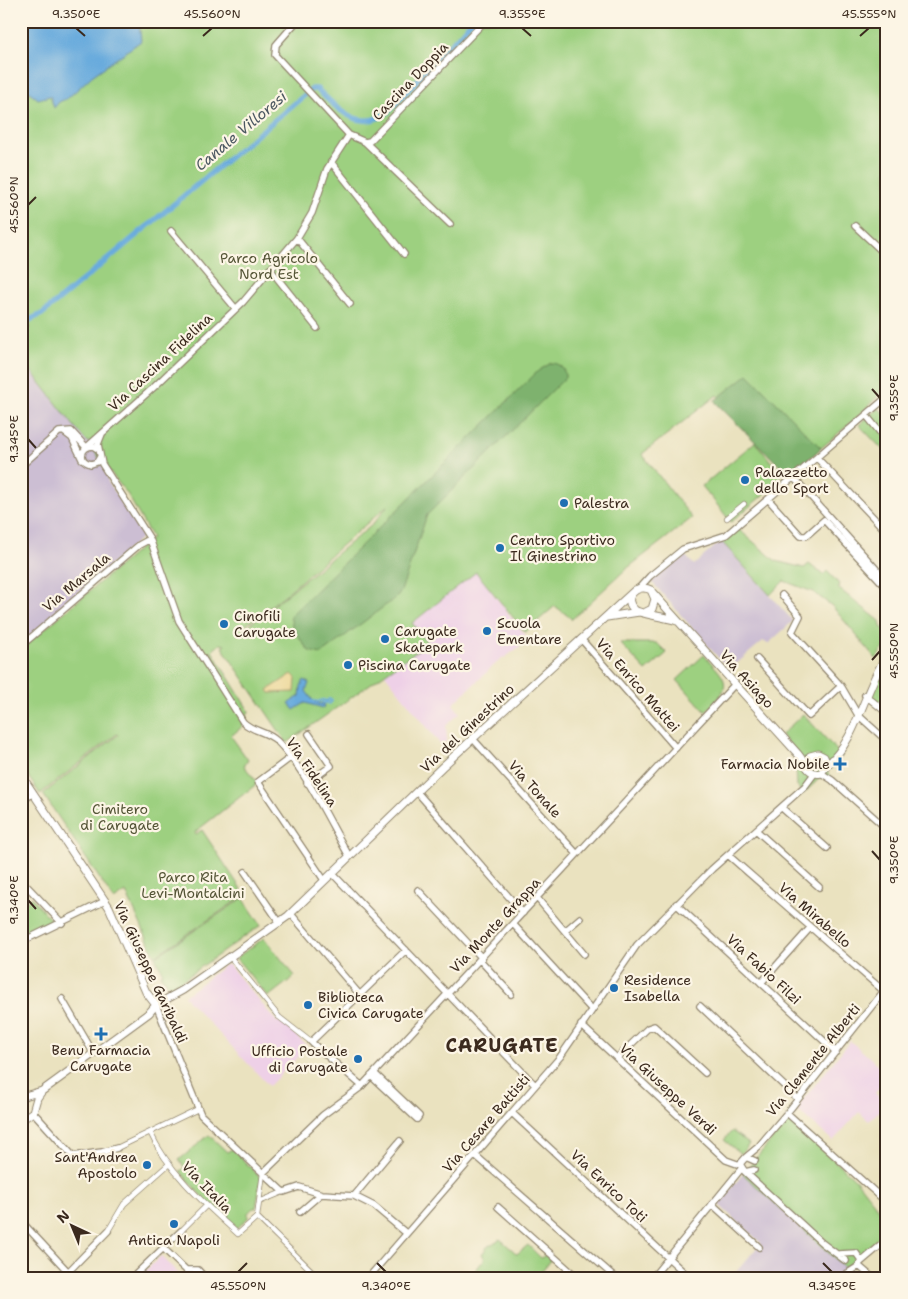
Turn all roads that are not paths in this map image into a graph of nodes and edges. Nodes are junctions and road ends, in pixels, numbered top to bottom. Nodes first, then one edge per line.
1 (297, 21) edge
2 (483, 23) dead end
3 (349, 135) junction
4 (365, 142) junction
5 (331, 162) junction
6 (450, 224) dead end
7 (855, 226) dead end
8 (171, 231) dead end
9 (297, 238) junction
10 (404, 254) dead end
11 (887, 256) edge
12 (270, 269) junction
13 (350, 304) dead end
14 (236, 309) junction
15 (316, 328) dead end
16 (887, 397) edge
17 (866, 415) junction
18 (62, 432) junction
19 (102, 434) junction
20 (887, 441) edge
21 (87, 446) junction
22 (99, 450) junction
23 (100, 457) junction
24 (817, 458) junction
25 (85, 462) junction
26 (91, 464) junction
27 (21, 466) edge
28 (109, 476) junction
29 (794, 478) junction
30 (768, 499) junction
31 (744, 504) dead end
32 (824, 516) junction
33 (727, 518) dead end
34 (887, 532) edge
35 (150, 539) junction
36 (887, 581) edge
37 (641, 587) junction
38 (887, 588) edge
39 (652, 592) junction
40 (782, 595) dead end
41 (641, 612) junction
42 (603, 619) junction
43 (678, 621) junction
44 (581, 639) junction
45 (21, 646) edge
46 (887, 655) edge
47 (758, 659) dead end
48 (735, 684) junction
49 (841, 686) junction
50 (865, 695) junction
51 (887, 713) edge
52 (858, 715) junction
53 (850, 733) junction
54 (309, 734) dead end
55 (474, 740) junction
56 (887, 741) edge
57 (676, 748) junction
58 (798, 754) junction
59 (810, 756) junction
60 (824, 757) junction
61 (290, 758) junction
62 (806, 764) junction
63 (822, 770) junction
64 (21, 775) edge
65 (307, 783) junction
66 (32, 792) junction
67 (417, 792) junction
68 (21, 802) edge
69 (782, 808) junction
70 (887, 829) edge
71 (757, 831) junction
72 (827, 848) dead end
73 (577, 854) junction
74 (728, 855) junction
75 (349, 856) junction
76 (246, 872) dead end
77 (332, 873) junction
78 (21, 880) edge
79 (324, 880) junction
80 (819, 887) dead end
81 (418, 890) dead end
82 (537, 898) junction
83 (105, 901) junction
84 (676, 904) junction
85 (523, 913) junction
86 (291, 914) junction
87 (580, 918) dead end
88 (62, 923) junction
89 (280, 924) junction
90 (512, 924) junction
91 (810, 928) junction
92 (565, 931) junction
93 (21, 942) edge
94 (406, 950) junction
95 (584, 954) dead end
96 (231, 958) junction
97 (481, 959) junction
98 (761, 983) junction
99 (886, 991) edge
100 (448, 994) junction
101 (511, 994) dead end
102 (360, 995) junction
103 (62, 999) dead end
104 (156, 1005) junction
105 (700, 1006) dead end
106 (592, 1010) junction
107 (581, 1025) junction
108 (311, 1042) junction
109 (836, 1052) junction
110 (94, 1054) junction
111 (617, 1058) junction
112 (705, 1073) dead end
113 (372, 1075) junction
114 (535, 1085) junction
115 (362, 1086) junction
116 (42, 1091) junction
117 (23, 1096) edge
118 (798, 1099) junction
119 (36, 1102) junction
120 (198, 1109) junction
121 (512, 1112) junction
122 (28, 1113) edge
123 (787, 1113) junction
124 (21, 1120) edge
125 (150, 1132) junction
126 (400, 1141) dead end
127 (758, 1147) junction
128 (117, 1148) joint
129 (475, 1154) junction
130 (746, 1157) junction
131 (755, 1161) junction
132 (169, 1164) junction
133 (742, 1169) junction
134 (754, 1170) junction
135 (263, 1173) junction
136 (758, 1185) junction
137 (283, 1192) junction
138 (321, 1194) junction
139 (354, 1196) junction
140 (884, 1200) dead end
141 (259, 1202) junction
142 (712, 1204) junction
143 (206, 1206) junction
144 (498, 1208) dead end
145 (300, 1212) dead end
146 (257, 1217) junction
147 (21, 1221) edge
148 (108, 1231) joint
149 (181, 1231) joint
150 (406, 1233) junction
151 (887, 1240) edge
152 (759, 1246) dead end
153 (163, 1248) junction
154 (876, 1249) junction
155 (835, 1253) junction
156 (849, 1254) junction
157 (857, 1254) junction
158 (669, 1258) junction
159 (846, 1263) junction
160 (858, 1265) junction
161 (68, 1272) junction
162 (841, 1277) edge
163 (74, 1278) edge
164 (132, 1278) edge
165 (205, 1278) edge
166 (319, 1278) edge
167 (368, 1278) edge
168 (578, 1278) edge
169 (616, 1278) edge
170 (652, 1278) edge
171 (690, 1278) edge
172 (873, 1278) edge

1 - 3 street
2 - 4 street, Cascina Doppia
3 - 4 street
3 - 5 street, Via Cascina Fidelina
4 - 6 street
5 - 9 street, Via Cascina Fidelina
5 - 10 street
7 - 11 street
8 - 14 street
9 - 12 street, Via Cascina Fidelina
9 - 13 street
12 - 14 street, Via Cascina Fidelina
12 - 15 street
14 - 19 street, Via Cascina Fidelina
16 - 17 street, Via del Ginestrino
17 - 20 street
17 - 24 street, Via del Ginestrino
18 - 21 street
18 - 25 street
18 - 27 street
19 - 21 street, Via Cascina Fidelina
19 - 22 street
21 - 22 street
21 - 25 street
22 - 23 street, Via Fidelina
23 - 26 street
23 - 28 street, Via Fidelina
24 - 29 street, Via del Ginestrino
24 - 34 street
25 - 26 street, Via Fidelina
26 - 28 street, Via Fidelina
28 - 35 street, Via Fidelina
29 - 30 street, Via del Ginestrino
29 - 32 street
30 - 32 street
30 - 37 street, Via del Ginestrino
31 - 33 street
32 - 36 street
32 - 38 street
35 - 45 street, Via Marsala
35 - 61 street, Via Fidelina
37 - 39 street
37 - 41 street
37 - 42 street, Via del Ginestrino
39 - 41 street
39 - 43 street, Via Asiago
40 - 49 street
41 - 42 street, Via del Ginestrino
41 - 43 street
42 - 44 street, Via del Ginestrino
43 - 48 street, Via Asiago
44 - 55 street, Via del Ginestrino
44 - 57 street, Via Enrico Mattei
46 - 50 street, Via Cesare Battisti
47 - 49 street
48 - 57 street, Via Monte Grappa
48 - 58 street, Via Asiago
49 - 52 street
50 - 51 street
50 - 52 street, Via Cesare Battisti
52 - 53 street, Via Cesare Battisti
52 - 56 street
53 - 60 street, Via Cesare Battisti
53 - 63 street, Via Cesare Battisti
54 - 65 street
55 - 67 street, Via del Ginestrino
55 - 73 street, Via Tonale
57 - 73 street, Via Monte Grappa
58 - 59 street
58 - 62 street, Via Asiago
59 - 60 street
59 - 62 street
60 - 63 street
61 - 65 street, Via Fidelina
61 - 79 street
62 - 63 street
63 - 69 street, Via Cesare Battisti
63 - 70 street
64 - 66 street, Via Giuseppe Garibaldi
65 - 75 street, Via Fidelina
66 - 68 street
66 - 83 street, Via Giuseppe Garibaldi
67 - 75 street, Via del Ginestrino
67 - 85 street
69 - 71 street, Via Cesare Battisti
69 - 72 street
71 - 74 street, Via Cesare Battisti
71 - 80 street
73 - 82 street, Via Monte Grappa
74 - 84 street, Via Cesare Battisti
74 - 91 street, Via Mirabello
75 - 77 street
76 - 89 street
77 - 79 street
77 - 94 street
78 - 88 street
79 - 86 street
81 - 97 street
82 - 85 street, Via Monte Grappa
82 - 92 street
83 - 88 street
83 - 104 street, Via Giuseppe Garibaldi
84 - 98 street, Via Fabio Filzi
84 - 106 street, Via Cesare Battisti
85 - 90 street, Via Monte Grappa
86 - 89 street
86 - 102 street
87 - 92 street
88 - 93 street
89 - 96 street
90 - 97 street, Via Monte Grappa
90 - 106 street
91 - 98 street
91 - 99 street, Via Mirabello
92 - 95 street
94 - 100 street
94 - 102 street
96 - 104 street
96 - 108 street
97 - 100 street, Via Monte Grappa
97 - 101 street
98 - 109 street, Via Fabio Filzi
99 - 109 street, Via Clemente Alberti
100 - 113 street, Via Monte Grappa
100 - 114 street
102 - 108 street
103 - 110 street
104 - 110 street
104 - 120 street, Via Giuseppe Garibaldi
105 - 118 street
106 - 107 street, Via Cesare Battisti
107 - 111 street, Via Giuseppe Verdi
107 - 114 street, Via Cesare Battisti
108 - 115 street
109 - 118 street, Via Clemente Alberti
110 - 116 street
111 - 112 street
111 - 133 street, Via Giuseppe Verdi
113 - 113 street
113 - 115 street, Via Monte Grappa
114 - 121 street, Via Cesare Battisti
115 - 135 street, Via Monte Grappa
116 - 117 street
116 - 119 street
117 - 119 street
118 - 123 street, Via Clemente Alberti
119 - 122 street
120 - 125 street
120 - 135 street, Via Giuseppe Garibaldi
121 - 129 street, Via Cesare Battisti
121 - 158 street, Via Enrico Toti
122 - 124 street
122 - 128 street
123 - 127 street, Via Clemente Alberti
123 - 140 street
125 - 128 street
125 - 132 street, Via Italia
126 - 139 street
127 - 130 street, Via Clemente Alberti
127 - 131 street, Via Clemente Alberti
129 - 150 street, Via Cesare Battisti
129 - 169 street
130 - 131 street
130 - 133 street, Via Clemente Alberti
131 - 134 street, Via Clemente Alberti
132 - 143 street, Via Italia
132 - 148 street
133 - 134 street
133 - 136 street, Via Giuseppe Verdi
133 - 142 street
134 - 136 street
135 - 137 street, Via Giuseppe Garibaldi
135 - 141 street
136 - 155 street, Via Giuseppe Verdi
137 - 138 street
137 - 141 street
138 - 139 street
138 - 145 street
139 - 150 street
141 - 146 street
142 - 152 street
142 - 158 street
143 - 146 street, Via Italia
143 - 149 street
144 - 168 street
146 - 166 street
147 - 161 street
148 - 161 street
149 - 153 street
150 - 167 street, Via Cesare Battisti
151 - 154 street
153 - 164 street
153 - 165 street
154 - 157 street
154 - 160 street
155 - 156 street
155 - 159 street, Via Giuseppe Verdi
156 - 157 street
156 - 159 street
157 - 160 street
158 - 170 street
158 - 171 street, Via Enrico Toti
159 - 160 street, Via Giuseppe Verdi
159 - 162 street
160 - 162 street
160 - 172 street
161 - 163 street

